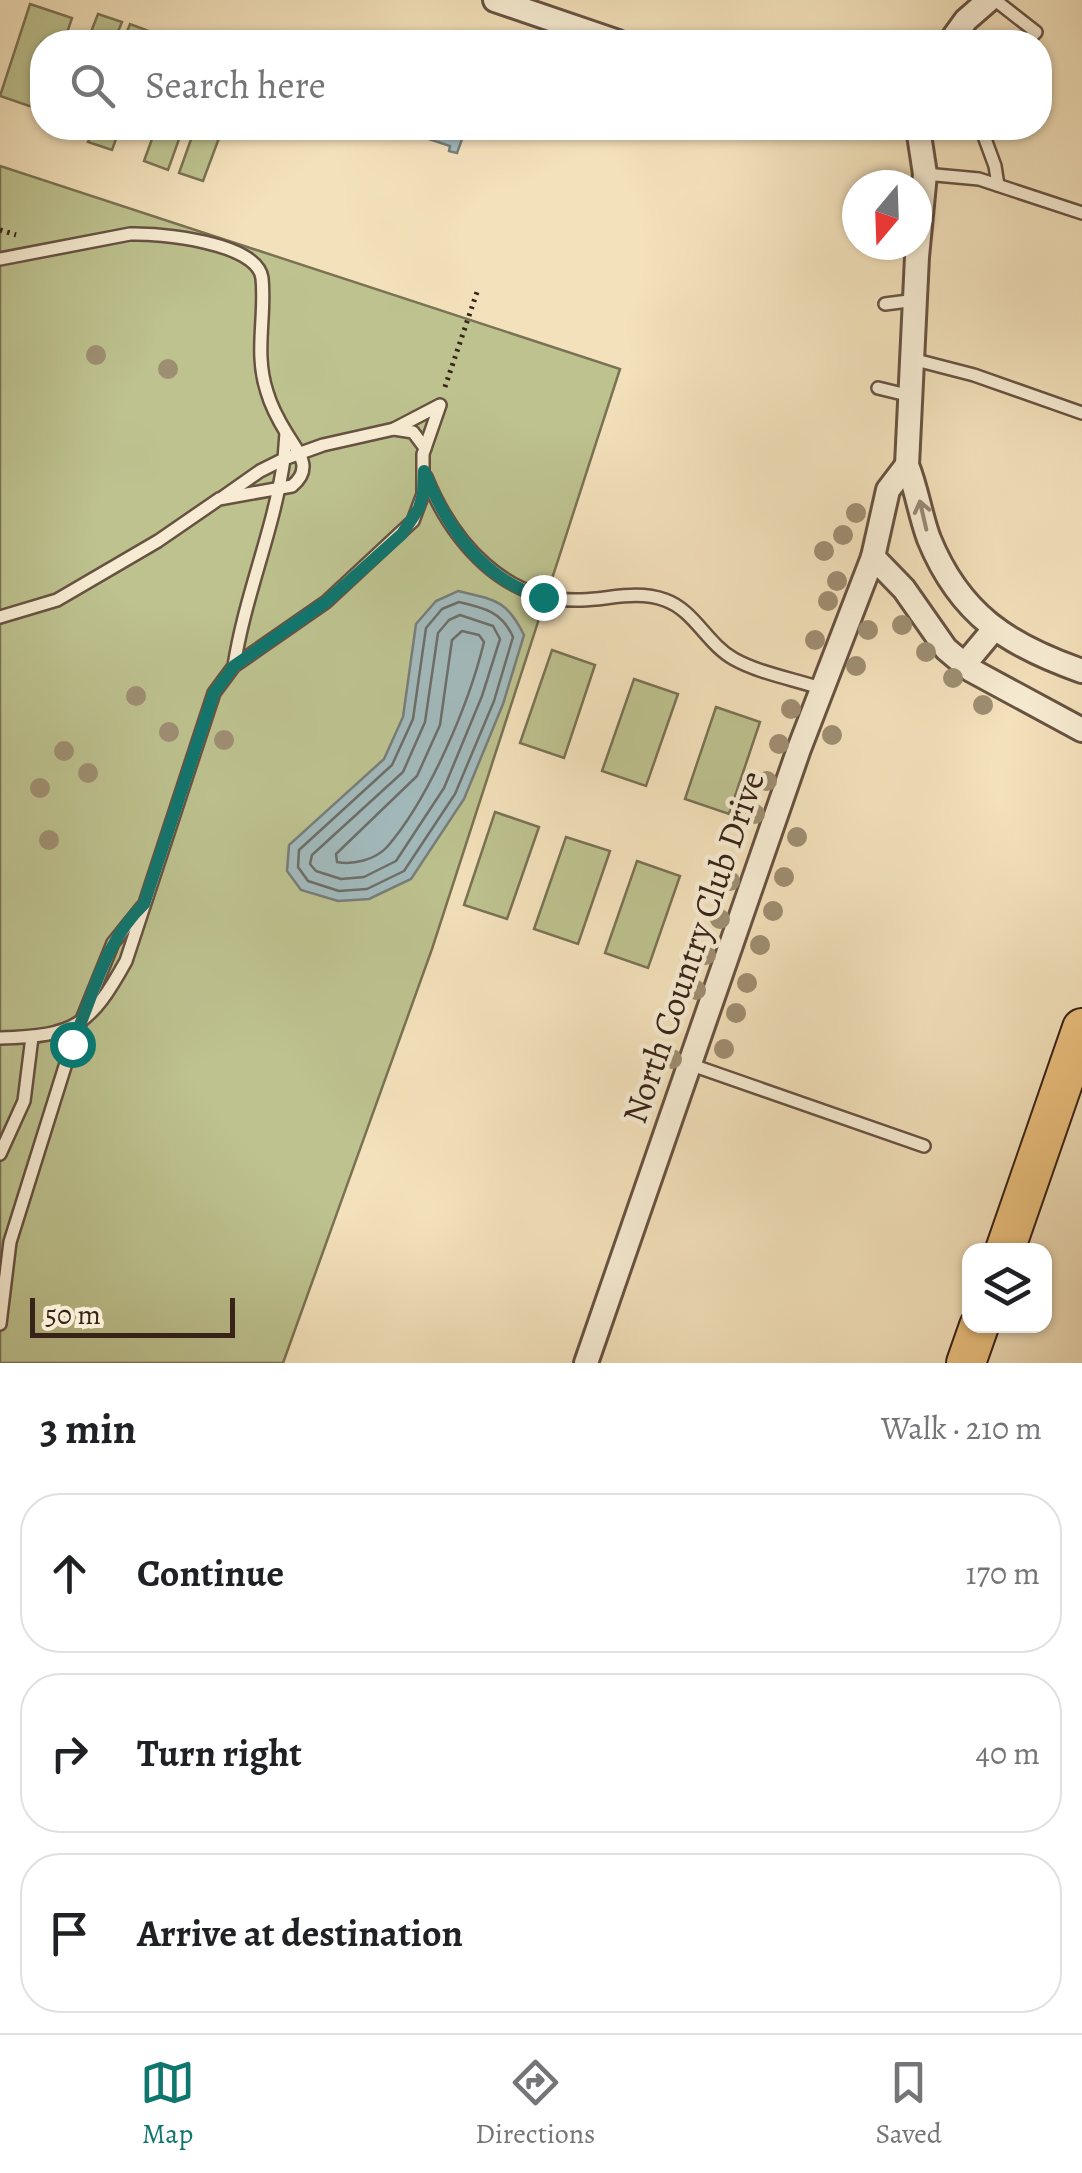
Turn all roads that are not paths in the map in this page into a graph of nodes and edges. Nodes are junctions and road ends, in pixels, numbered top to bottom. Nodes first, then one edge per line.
1 (495, 0) edge
2 (992, 0) edge
3 (583, 30) edge
4 (959, 30) edge
5 (1033, 30) edge
6 (920, 140) edge
7 (985, 140) edge
8 (925, 170) edge
9 (932, 174) edge
10 (998, 185) junction
11 (1082, 213) edge
12 (0, 259) edge
13 (919, 260) edge
14 (916, 300) junction
15 (885, 304) dead end
16 (912, 359) junction
17 (878, 388) dead end
18 (911, 396) junction
19 (1082, 413) edge
20 (394, 429) junction
21 (286, 433) junction
22 (425, 448) junction
23 (300, 452) junction
24 (284, 459) junction
25 (907, 465) junction
26 (424, 471) junction
27 (280, 490) junction
28 (219, 500) junction
29 (872, 556) junction
30 (941, 565) junction
31 (904, 589) junction
32 (0, 617) edge
33 (994, 629) junction
34 (964, 664) junction
35 (234, 666) junction
36 (1082, 671) edge
37 (820, 688) junction
38 (1036, 705) junction
39 (1082, 714) edge
40 (1082, 730) edge
41 (144, 904) junction
42 (82, 1023) junction
43 (1082, 1028) edge
44 (61, 1033) junction
45 (32, 1037) junction
46 (0, 1038) edge
47 (72, 1044) junction
48 (689, 1064) junction
49 (924, 1146) dead end
50 (0, 1154) edge
51 (1007, 1243) edge
52 (0, 1324) edge
53 (977, 1333) edge
54 (586, 1363) edge
55 (966, 1363) edge

1 - 3 street
2 - 4 street
2 - 5 lane
6 - 8 street, North Country Club Drive
7 - 10 lane
9 - 10 lane
10 - 11 lane
12 - 21 lane
13 - 14 street, North Country Club Drive
14 - 15 lane
14 - 16 street, North Country Club Drive
16 - 18 street, North Country Club Drive
16 - 19 lane
17 - 18 lane
18 - 25 street, North Country Club Drive
20 - 22 lane
20 - 22 lane
20 - 23 lane
21 - 23 lane
21 - 24 lane
22 - 26 lane
23 - 24 lane
23 - 27 lane
24 - 27 lane
24 - 28 lane
25 - 29 street, North Country Club Drive
30 -> 25 street, North Country Club Drive
26 - 35 lane
26 - 37 lane
27 - 28 lane
27 - 35 lane
28 - 32 lane
29 - 31 street
29 - 37 street, North Country Club Drive
30 - 31 street
30 - 33 street, North Country Club Drive
31 - 34 street
33 - 34 street
33 - 36 street, North Country Club Drive
34 - 38 street
35 - 41 lane
37 - 48 street, North Country Club Drive
38 - 39 street
38 - 40 street
41 - 42 lane
41 - 42 lane
42 - 44 lane
42 - 47 lane
43 - 51 main road
44 - 45 lane
44 - 47 lane
45 - 46 lane
45 - 50 lane
47 - 52 lane
48 - 49 lane
48 - 54 street, North Country Club Drive
53 - 55 main road

